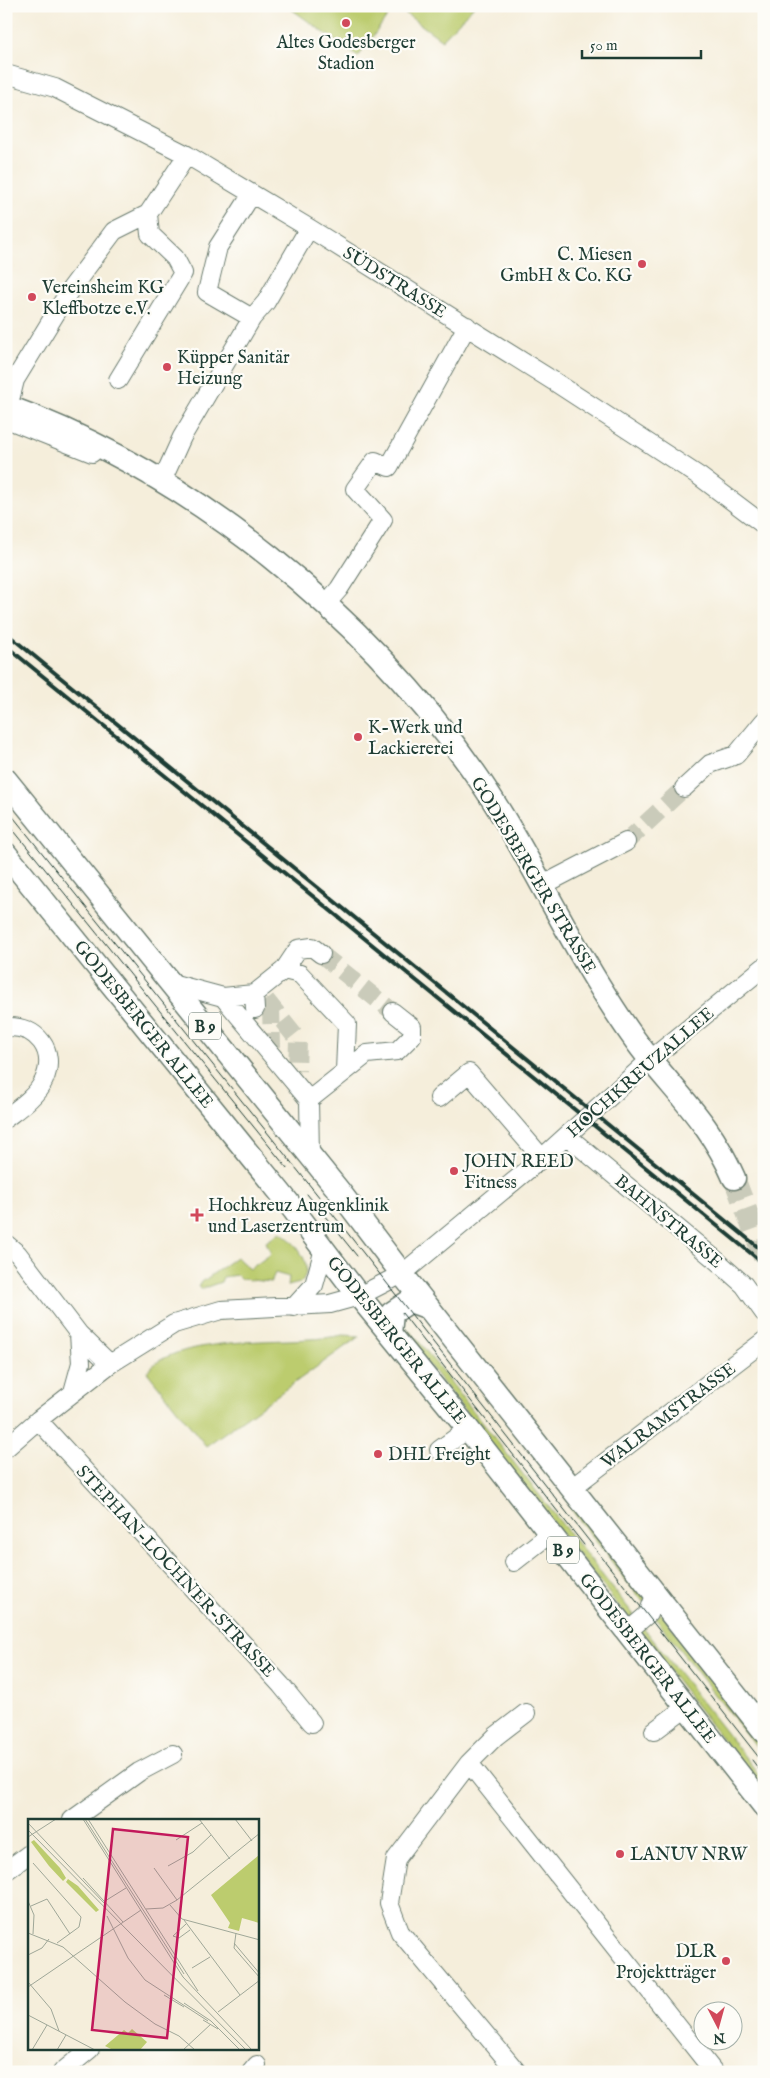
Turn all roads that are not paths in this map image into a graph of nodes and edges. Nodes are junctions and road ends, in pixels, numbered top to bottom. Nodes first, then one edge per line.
1 (6, 74) edge
2 (187, 155) junction
3 (252, 194) junction
4 (148, 214) junction
5 (309, 228) junction
6 (252, 318) junction
7 (467, 326) junction
8 (118, 380) dead end
9 (8, 398) edge
10 (6, 419) edge
11 (162, 481) junction
12 (764, 526) edge
13 (325, 605) junction
14 (764, 721) edge
15 (6, 780) edge
16 (684, 788) tunnel mouth
17 (626, 842) tunnel mouth
18 (6, 854) edge
19 (543, 885) junction
20 (321, 954) tunnel mouth
21 (764, 967) edge
22 (284, 970) junction
23 (171, 983) junction
24 (223, 997) junction
25 (393, 1012) tunnel mouth
26 (6, 1027) edge
27 (650, 1060) junction
28 (345, 1071) junction
29 (439, 1098) dead end
30 (309, 1100) junction
31 (6, 1118) edge
32 (567, 1136) junction
33 (310, 1155) junction
34 (542, 1158) junction
35 (734, 1178) tunnel mouth
36 (6, 1244) edge
37 (324, 1249) junction
38 (402, 1274) junction
39 (359, 1296) junction
40 (294, 1307) junction
41 (429, 1308) junction
42 (764, 1313) edge
43 (79, 1334) junction
44 (390, 1334) junction
45 (764, 1342) edge
46 (110, 1364) junction
47 (73, 1392) junction
48 (38, 1420) junction
49 (468, 1428) junction
50 (6, 1448) edge
51 (439, 1450) dead end
52 (573, 1487) junction
53 (551, 1533) junction
54 (514, 1562) dead end
55 (656, 1593) junction
56 (628, 1632) junction
57 (686, 1706) junction
58 (526, 1712) dead end
59 (312, 1723) dead end
60 (654, 1731) dead end
61 (764, 1731) edge
62 (173, 1754) dead end
63 (469, 1763) junction
64 (764, 1806) edge
65 (73, 1819) edge
66 (28, 1855) edge
67 (6, 1871) edge
68 (89, 2050) edge
69 (511, 2070) edge
70 (62, 2072) edge
71 (714, 2072) edge

1 - 2 street, SÜDSTRASSE
2 - 3 street, SÜDSTRASSE
2 - 4 street
3 - 5 street, SÜDSTRASSE
3 - 6 street
4 - 8 street
4 - 9 street
5 - 6 street
5 - 7 street, SÜDSTRASSE
6 - 11 street
7 - 12 street, SÜDSTRASSE
7 - 13 street
9 - 11 main road, GODESBERGER STRASSE
10 - 11 street, GODESBERGER STRASSE
11 - 13 main road, GODESBERGER STRASSE
13 - 19 main road, GODESBERGER STRASSE
14 - 16 street
15 - 23 main road, B 9
17 - 19 street
18 - 37 main road, GODESBERGER ALLEE / B 9
19 - 27 main road, GODESBERGER STRASSE
20 - 22 street
21 - 27 street, HOCHKREUZALLEE
22 - 24 street
22 - 28 street
23 - 24 street
23 - 33 main road, B 9
24 - 30 street
25 - 28 street
26 - 31 street
27 - 32 street, HOCHKREUZALLEE
27 - 35 main road, GODESBERGER STRASSE
28 - 30 street
29 - 34 street
30 - 33 street
32 - 34 street, HOCHKREUZALLEE
32 - 42 street, BAHNSTRASSE
33 - 38 main road, B 9
34 - 38 street, HOCHKREUZALLEE
36 - 43 street
37 - 39 main road, GODESBERGER ALLEE / B 9
37 - 40 street
38 - 39 street, HOCHKREUZALLEE
38 - 41 main road, B 9
39 - 40 street, HOCHKREUZALLEE
39 - 44 main road, GODESBERGER ALLEE / B 9
40 - 46 street, HOCHKREUZALLEE
41 - 44 main road
41 - 52 main road, B 9
43 - 46 street
43 - 47 street
44 - 49 main road, GODESBERGER ALLEE / B 9
45 - 52 street, WALRAMSTRASSE
46 - 47 street, HOCHKREUZALLEE
47 - 48 street, HOCHKREUZALLEE
48 - 50 street, HOCHKREUZALLEE
48 - 59 street, STEPHAN-LOCHNER-STRASSE
49 - 51 street
49 - 53 main road, GODESBERGER ALLEE / B 9
52 - 55 main road, B 9
53 - 54 street
53 - 56 main road, GODESBERGER ALLEE / B 9
55 - 56 street
55 - 61 main road, B 9
56 - 57 main road, GODESBERGER ALLEE / B 9
57 - 60 street
57 - 64 main road, GODESBERGER ALLEE / B 9
58 - 63 street
62 - 65 street
63 - 69 street
63 - 71 street
66 - 67 street
68 - 70 street

